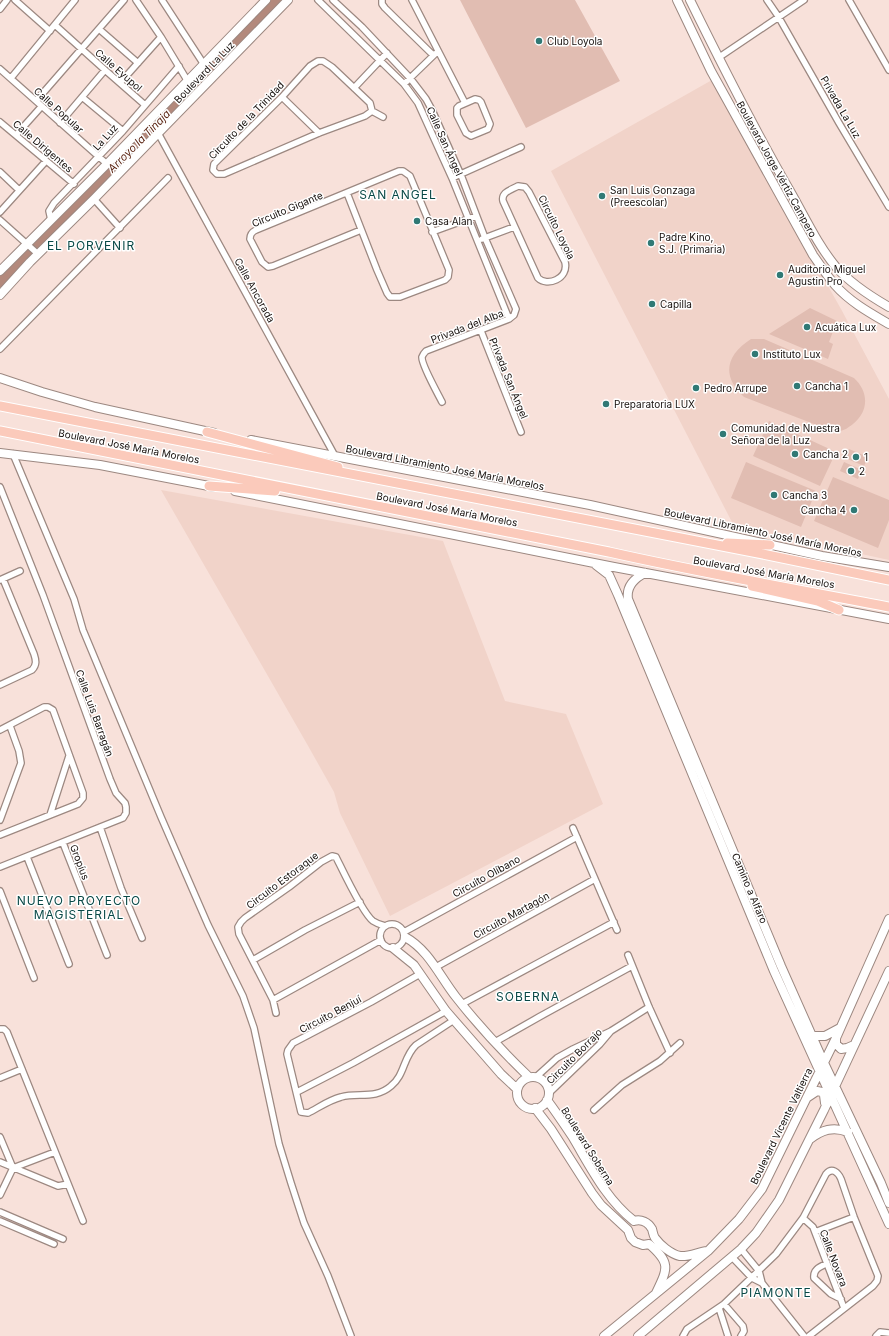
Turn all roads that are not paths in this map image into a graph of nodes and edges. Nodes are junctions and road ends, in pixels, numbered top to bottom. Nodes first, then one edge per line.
1 (8, 0) edge
2 (15, 0) edge
3 (124, 0) edge
4 (136, 0) edge
5 (162, 0) edge
6 (266, 0) edge
7 (288, 0) edge
8 (318, 0) edge
9 (333, 0) edge
10 (382, 0) edge
11 (412, 0) edge
12 (677, 0) edge
13 (690, 0) edge
14 (767, 0) edge
15 (804, 0) edge
16 (849, 0) edge
17 (73, 1) edge
18 (0, 8) edge
19 (778, 16) junction
20 (55, 24) junction
21 (99, 29) junction
22 (50, 31) junction
23 (161, 37) junction
24 (82, 49) junction
25 (439, 52) junction
26 (387, 53) junction
27 (433, 55) junction
28 (718, 58) junction
29 (380, 61) junction
30 (138, 63) junction
31 (203, 63) junction
32 (179, 66) junction
33 (0, 69) edge
34 (105, 70) junction
35 (889, 70) edge
36 (11, 78) junction
37 (410, 78) junction
38 (187, 80) junction
39 (120, 83) junction
40 (404, 84) junction
41 (354, 88) junction
42 (82, 97) junction
43 (282, 97) junction
44 (36, 101) junction
45 (465, 103) junction
46 (145, 105) junction
47 (41, 107) junction
48 (372, 111) junction
49 (383, 117) dead end
50 (0, 122) edge
51 (60, 123) junction
52 (124, 131) junction
53 (158, 133) junction
54 (319, 133) junction
55 (16, 135) junction
56 (521, 147) dead end
57 (99, 157) junction
58 (46, 161) junction
59 (107, 164) junction
60 (0, 172) edge
61 (461, 175) junction
62 (168, 178) dead end
63 (452, 178) junction
64 (74, 184) junction
65 (19, 190) junction
66 (347, 193) junction
67 (94, 199) junction
68 (889, 207) edge
69 (0, 212) edge
70 (476, 216) junction
71 (468, 219) junction
72 (0, 220) edge
73 (51, 220) junction
74 (514, 227) junction
75 (120, 228) junction
76 (361, 230) junction
77 (432, 232) junction
78 (485, 238) junction
79 (478, 241) junction
80 (28, 245) junction
81 (36, 253) junction
82 (0, 271) edge
83 (2, 293) edge
84 (0, 299) edge
85 (516, 308) joint
86 (889, 308) edge
87 (509, 319) junction
88 (889, 324) edge
89 (480, 331) junction
90 (0, 349) edge
91 (1, 379) edge
92 (442, 402) dead end
93 (0, 406) edge
94 (0, 431) edge
95 (208, 432) junction
96 (520, 432) dead end
97 (0, 452) edge
98 (13, 454) junction
99 (335, 456) junction
100 (358, 476) junction
101 (209, 486) junction
102 (0, 487) edge
103 (315, 494) junction
104 (694, 541) junction
105 (770, 545) junction
106 (592, 562) junction
107 (889, 567) edge
108 (683, 569) junction
109 (20, 571) dead end
110 (645, 573) junction
111 (2, 580) edge
112 (889, 580) edge
113 (889, 607) edge
114 (839, 610) junction
115 (889, 619) edge
116 (0, 685) edge
117 (10, 726) junction
118 (0, 730) edge
119 (688, 742) junction
120 (680, 746) junction
121 (70, 756) junction
122 (50, 815) junction
123 (0, 820) edge
124 (100, 827) junction
125 (573, 828) dead end
126 (0, 835) edge
127 (577, 837) junction
128 (63, 843) junction
129 (730, 844) junction
130 (723, 848) junction
131 (27, 856) junction
132 (0, 867) edge
133 (595, 879) junction
134 (0, 891) edge
135 (360, 902) junction
136 (889, 920) edge
137 (614, 922) junction
138 (385, 926) junction
139 (617, 930) dead end
140 (404, 934) junction
141 (142, 938) dead end
142 (381, 940) junction
143 (393, 948) junction
144 (107, 955) dead end
145 (628, 956) dead end
146 (253, 960) junction
147 (69, 964) dead end
148 (632, 966) junction
149 (436, 967) junction
150 (889, 971) edge
151 (420, 974) junction
152 (34, 978) dead end
153 (455, 996) junction
154 (273, 1000) junction
155 (462, 1004) junction
156 (444, 1008) junction
157 (649, 1008) junction
158 (276, 1013) dead end
159 (454, 1020) junction
160 (840, 1028) junction
161 (0, 1029) edge
162 (611, 1031) junction
163 (812, 1036) junction
164 (836, 1038) junction
165 (495, 1042) junction
166 (680, 1043) dead end
167 (854, 1045) junction
168 (670, 1053) junction
169 (824, 1062) junction
170 (22, 1069) junction
171 (819, 1072) junction
172 (532, 1077) junction
173 (0, 1078) edge
174 (835, 1085) junction
175 (517, 1089) junction
176 (296, 1092) junction
177 (830, 1096) junction
178 (548, 1097) junction
179 (808, 1097) junction
180 (535, 1108) junction
181 (594, 1110) dead end
182 (824, 1110) junction
183 (848, 1132) junction
184 (0, 1137) edge
185 (810, 1140) junction
186 (55, 1152) junction
187 (0, 1162) edge
188 (13, 1168) junction
189 (68, 1184) junction
190 (880, 1193) junction
191 (0, 1195) edge
192 (889, 1203) edge
193 (0, 1212) edge
194 (854, 1217) junction
195 (803, 1218) junction
196 (0, 1221) edge
197 (83, 1221) dead end
198 (634, 1221) junction
199 (889, 1224) edge
200 (628, 1230) junction
201 (815, 1232) junction
202 (653, 1237) junction
203 (63, 1239) dead end
204 (54, 1244) dead end
205 (648, 1244) junction
206 (741, 1249) junction
207 (708, 1251) junction
208 (732, 1257) junction
209 (826, 1264) junction
210 (759, 1271) junction
211 (752, 1278) junction
212 (762, 1283) junction
213 (656, 1295) junction
214 (841, 1299) junction
215 (724, 1304) junction
216 (719, 1308) junction
217 (844, 1308) junction
218 (889, 1333) edge
219 (352, 1336) edge
220 (604, 1336) edge
221 (638, 1336) edge
222 (683, 1336) edge
223 (728, 1336) edge
224 (742, 1336) edge
225 (804, 1336) edge
226 (809, 1336) edge
227 (876, 1336) edge

1 - 18 street
2 - 22 street
3 - 21 street
4 - 23 street
5 - 31 street
6 - 31 street, Boulevard La Luz
7 - 53 street, Boulevard La Luz
8 - 29 street, Calle San Ángel
9 - 26 street, Calle San Ángel
10 - 27 street
11 - 25 street
12 - 88 street, Boulevard Jorge Vértiz Campero
13 - 28 street, Boulevard Jorge Vértiz Campero
14 - 19 street, Privada La Luz
15 - 19 street
16 - 35 street
17 - 20 street
19 - 28 street
19 - 68 street, Privada La Luz
20 - 22 street
20 - 24 street, Calle Eyupol
21 - 24 street
21 - 30 street
22 - 36 street
23 - 30 street
23 - 32 street
24 - 34 street, Calle Eyupol
24 - 44 street
25 - 27 street
25 - 45 street
26 - 29 street
26 - 37 street, Calle San Ángel
27 - 37 street
28 - 86 street, Boulevard Jorge Vértiz Campero
29 - 40 street, Calle San Ángel
29 - 41 street
30 - 39 street
31 - 38 street, Boulevard La Luz
32 - 38 street
32 - 46 street, La Luz
33 - 36 street, Calle Popular
34 - 39 street, Calle Eyupol
34 - 42 street
36 - 44 street, Calle Popular
37 - 40 street
37 - 61 street, Calle San Ángel
38 - 59 street, Boulevard La Luz
39 - 46 street, Calle Eyupol
40 - 63 street, Calle San Ángel
41 - 43 street, Circuito de la Trinidad
41 - 48 street, Circuito de la Trinidad
42 - 51 street
42 - 52 street
43 - 54 street
43 - 54 street, Circuito de la Trinidad
44 - 47 street, Calle Popular
45 - 45 street
46 - 52 street, La Luz
47 - 51 street, Calle Popular
47 - 55 street
48 - 49 street, Circuito de la Trinidad
48 - 54 street, Circuito de la Trinidad
50 - 55 street, Calle Dirigentes
51 - 57 street, Calle Popular
52 - 57 street, La Luz
53 - 67 street, Boulevard La Luz
53 - 99 street, Calle Ancorada
55 - 58 street, Calle Dirigentes
56 - 61 street
57 - 59 street, Calle Popular
57 - 64 street, La Luz
58 - 64 street, Calle Dirigentes
58 - 65 street
59 - 73 street, Boulevard La Luz
60 - 65 street
61 - 63 street
61 - 70 street, Calle San Ángel
62 - 75 street
63 - 71 street, Calle San Ángel
64 - 73 street, La Luz
65 - 69 street
66 - 76 street, Circuito Gigante
66 - 76 street, Circuito Gigante
66 - 77 street, Circuito Gigante
67 - 75 street
67 - 81 street, Boulevard La Luz
70 - 71 street
70 - 78 street, Calle San Ángel
71 - 77 street
71 - 79 street, Calle San Ángel
72 - 80 street
73 - 80 street, Boulevard La Luz
74 - 74 street, Circuito Loyola
74 - 78 street
75 - 90 street
76 - 77 street, Circuito Gigante
78 - 79 street
78 - 85 street, Calle San Ángel
79 - 87 street, Calle San Ángel
80 - 81 street
80 - 82 street, Boulevard La Luz
81 - 83 street, Boulevard La Luz
83 - 84 street
85 - 87 street, Privada del Alba
87 - 89 street, Privada del Alba
89 - 92 street, Privada del Alba
89 - 96 street, Privada San Ángel
91 - 95 street, Boulevard Libramiento José María Morelos
93 - 100 main road, Boulevard José María Morelos
94 - 103 main road, Boulevard José María Morelos
95 - 99 street, Boulevard Libramiento José María Morelos
95 - 100 main road
97 - 98 street
98 - 101 street
98 - 219 street
99 - 105 street, Boulevard Libramiento José María Morelos
100 - 104 main road, Boulevard José María Morelos
101 - 103 main road
101 - 106 street
102 - 124 street, Calle Luis Barragán
103 - 108 main road, Boulevard José María Morelos
104 - 105 main road
104 - 112 main road, Boulevard José María Morelos
105 - 107 street, Boulevard Libramiento José María Morelos
106 - 110 street
106 - 120 street, Camino a Alfaro
108 - 113 main road, Boulevard José María Morelos
108 - 114 main road
109 - 111 street
110 - 114 street
110 - 119 street, Camino a Alfaro
111 - 116 street
114 - 115 street
117 - 118 street
117 - 121 street
117 - 123 street
119 - 120 street
119 - 129 street, Camino a Alfaro
120 - 130 street, Camino a Alfaro
121 - 122 street
121 - 122 street
122 - 126 street
124 - 128 street, Calle Luis Barragán
124 - 141 street
125 - 127 street
127 - 133 street
127 - 140 street, Circuito Olíbano
128 - 131 street, Calle Luis Barragán
128 - 144 street, Gropíus
129 - 130 street
129 - 163 street, Camino a Alfaro
130 - 171 street, Camino a Alfaro
131 - 132 street, Calle Luis Barragán
131 - 147 street
133 - 137 street
133 - 149 street, Circuito Martagón
134 - 152 street
135 - 138 street, Circuito Estoraque
135 - 146 street
135 - 146 street, Circuito Estoraque
136 - 160 street, Boulevard Vicente Valtierra
137 - 139 street
137 - 155 street
138 - 140 street
138 - 142 street
140 - 143 street
140 - 149 street
142 - 143 street
142 - 154 street
143 - 151 street
145 - 148 street
146 - 154 street, Circuito Estoraque
148 - 157 street
148 - 165 street
149 - 153 street
150 - 167 street
151 - 156 street
151 - 176 street, Circuito Benjuí
153 - 155 street
153 - 156 street
154 - 158 street, Circuito Estoraque
155 - 165 street
156 - 159 street
156 - 176 street
157 - 162 street, Circuito Borrajo
157 - 168 street
159 - 175 street
159 - 176 street, Circuito Benjuí
160 - 163 street
160 - 164 street, Boulevard Vicente Valtierra
161 - 170 street
162 - 172 street, Circuito Borrajo
162 - 178 street, Circuito Borrajo
163 - 169 street, Camino a Alfaro
164 - 167 street
164 - 169 street, Boulevard Vicente Valtierra
165 - 172 street
166 - 168 street
167 - 174 street
168 - 181 street
169 - 171 street, Boulevard Vicente Valtierra
169 - 174 street, Camino a Alfaro
170 - 173 street
170 - 186 street
171 - 177 street, Camino a Alfaro
171 - 179 street, Boulevard Vicente Valtierra
172 - 175 street
172 - 178 street
174 - 177 street
174 - 190 street, Camino a Alfaro
175 - 180 street
177 - 182 street
177 - 183 street, Camino a Alfaro
178 - 180 street
178 - 198 street, Boulevard Soberna
179 - 182 street
179 - 207 street, Boulevard Vicente Valtierra
180 - 200 street
182 - 185 street
183 - 185 street
183 - 190 street, Camino a Alfaro
184 - 188 street
185 - 206 street
186 - 188 street
186 - 189 street
187 - 188 street
188 - 189 street
188 - 191 street
189 - 197 street
190 - 192 street, Camino a Alfaro
190 - 199 street, Camino a Alfaro
193 - 203 street
194 - 195 street
194 - 201 street
194 - 217 street
195 - 201 street, Calle Novara
195 - 210 street
196 - 204 street
198 - 200 street
198 - 202 street, Boulevard Soberna
200 - 205 street
201 - 209 street, Calle Novara
202 - 205 street
202 - 207 street, Boulevard Soberna
205 - 213 street
206 - 208 street
206 - 210 street
207 - 213 street, Boulevard Vicente Valtierra
208 - 211 street
208 - 221 street
209 - 214 street, Calle Novara
209 - 214 street
210 - 211 street
210 - 212 street
211 - 212 street
211 - 215 street
212 - 225 street
213 - 220 street, Boulevard Vicente Valtierra
214 - 217 street, Calle Novara
215 - 216 street
215 - 224 street
216 - 222 street
216 - 223 street
217 - 226 street
218 - 227 street

